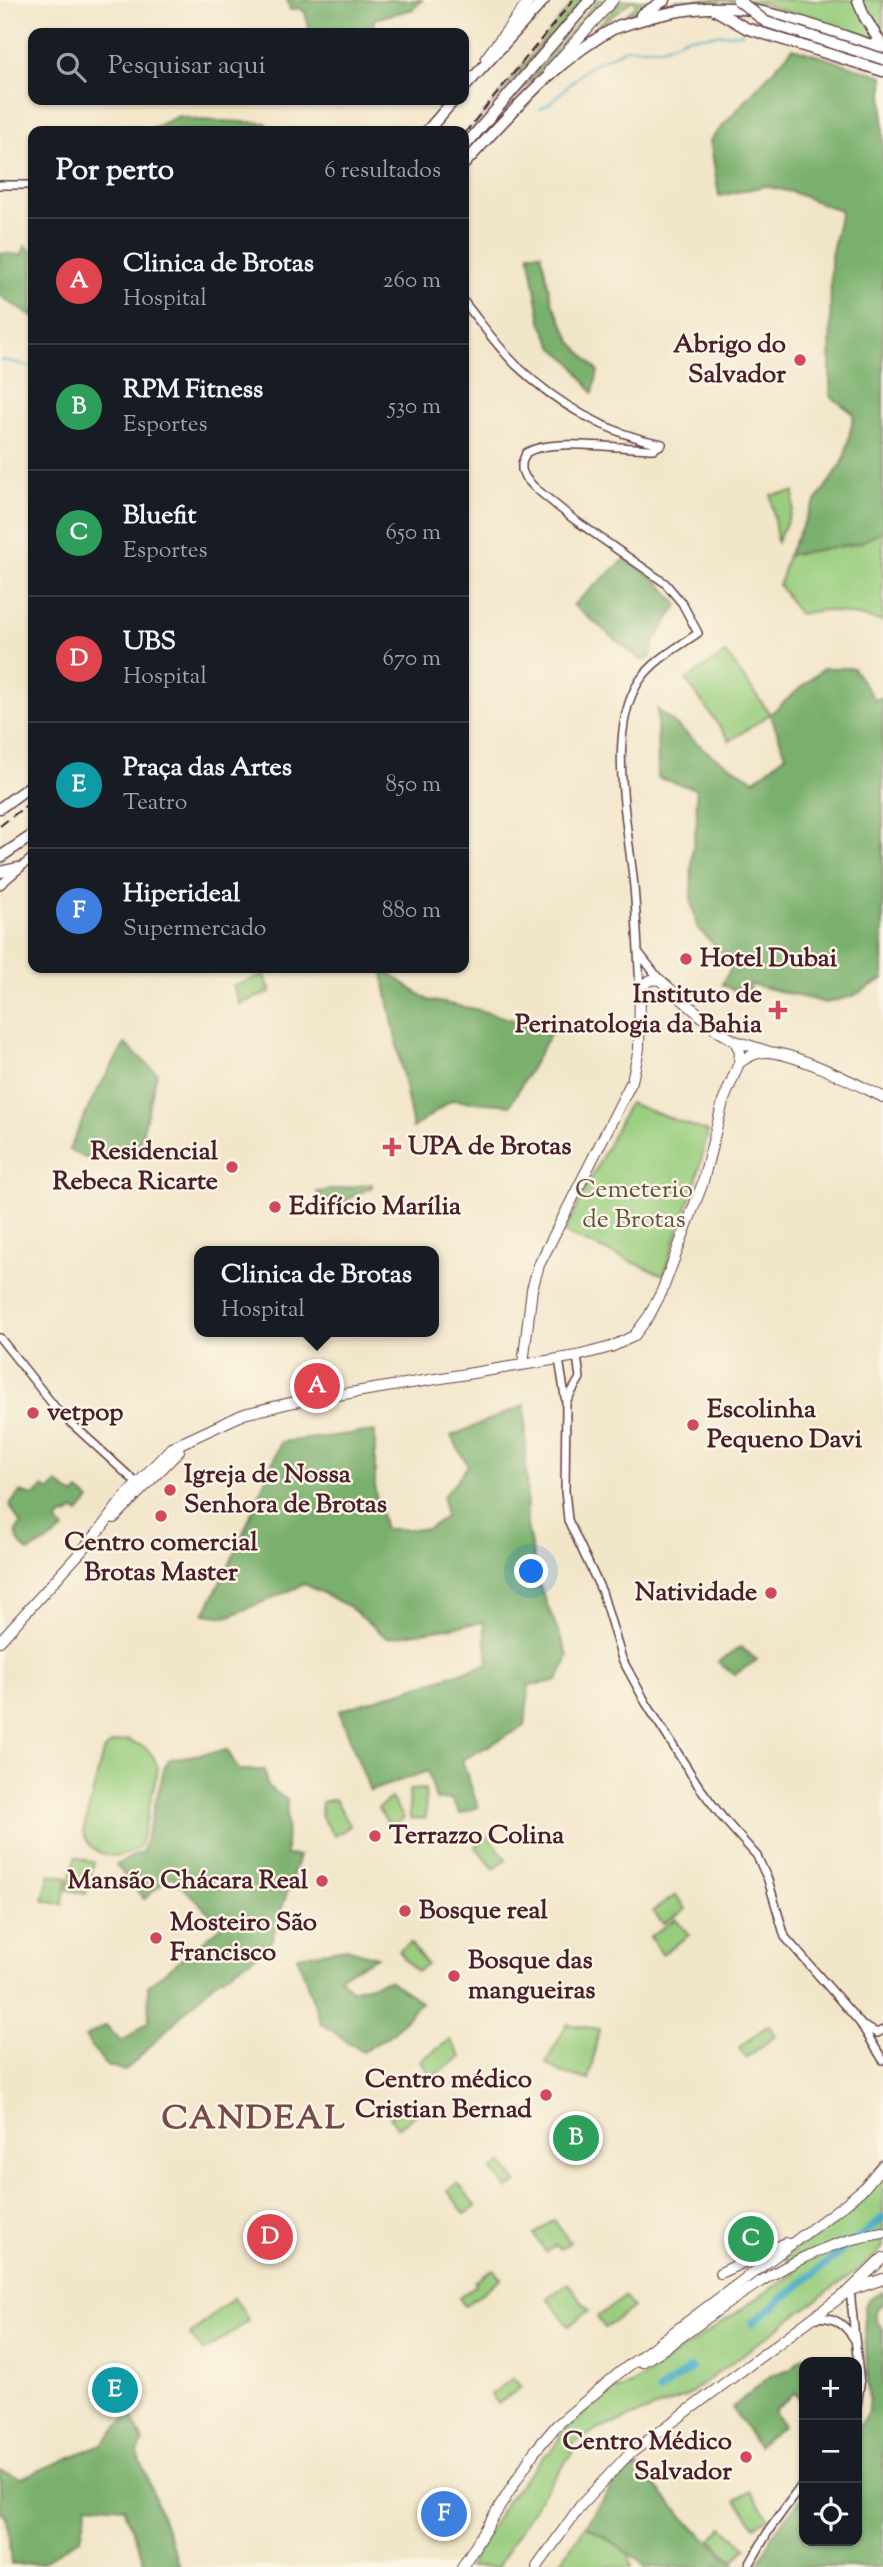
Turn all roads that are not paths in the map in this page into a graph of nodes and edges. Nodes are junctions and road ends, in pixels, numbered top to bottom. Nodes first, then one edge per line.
1 (530, 0) edge
2 (544, 0) edge
3 (590, 0) edge
4 (613, 0) edge
5 (666, 0) edge
6 (738, 0) edge
7 (858, 0) edge
8 (713, 9) junction
9 (616, 28) junction
10 (883, 48) edge
11 (883, 59) edge
12 (883, 71) edge
13 (472, 78) junction
14 (469, 82) edge
15 (535, 87) junction
16 (450, 105) edge
17 (431, 126) edge
18 (469, 141) edge
19 (469, 159) edge
20 (0, 185) edge
21 (28, 185) edge
22 (469, 308) edge
23 (28, 788) edge
24 (0, 808) edge
25 (28, 839) edge
26 (0, 857) edge
27 (28, 861) edge
28 (18, 868) junction
29 (0, 872) edge
30 (0, 885) edge
31 (638, 950) junction
32 (660, 980) junction
33 (640, 992) junction
34 (735, 1041) junction
35 (770, 1052) junction
36 (739, 1063) junction
37 (883, 1097) edge
38 (0, 1338) edge
39 (578, 1356) junction
40 (559, 1359) junction
41 (523, 1364) junction
42 (578, 1382) junction
43 (564, 1383) junction
44 (566, 1404) junction
45 (140, 1486) junction
46 (0, 1641) edge
47 (860, 2023) junction
48 (883, 2030) edge
49 (883, 2060) edge
50 (883, 2165) edge
51 (883, 2233) edge
52 (806, 2234) junction
53 (883, 2258) edge
54 (720, 2273) dead end
55 (883, 2279) edge
56 (850, 2290) junction
57 (811, 2319) junction
58 (856, 2343) junction
59 (857, 2357) edge
60 (619, 2373) junction
61 (803, 2483) edge
62 (462, 2567) edge
63 (537, 2567) edge
64 (748, 2567) edge

1 - 13 main road
2 - 13 highway
3 - 18 highway
4 - 15 main road
5 - 9 highway
6 - 11 highway, bridge
7 - 10 highway
8 - 9 highway
8 - 10 highway
8 - 12 highway
9 - 15 highway
13 - 14 highway
15 - 19 highway
16 - 17 highway
20 - 21 street
22 - 31 street
23 - 24 highway
25 - 26 highway
27 - 28 street
28 - 29 highway
28 - 30 street
31 - 32 street
31 - 33 street
32 - 33 main road
32 - 34 main road
33 - 41 main road
34 - 35 main road
34 - 36 main road
35 - 36 main road
35 - 37 main road
36 - 39 main road
38 - 45 street
39 - 40 main road
39 - 42 street
40 - 41 main road
40 - 43 street
41 - 45 main road
42 - 43 street
42 - 44 street
43 - 44 street
44 - 47 street
45 - 46 main road
47 - 48 street
47 - 49 street
50 - 52 main road
51 - 60 main road
52 - 54 main road
52 - 60 main road
53 - 56 main road
55 - 56 main road
56 - 57 main road
56 - 58 street
57 - 58 street
57 - 63 main road
58 - 59 street
60 - 62 main road
61 - 64 street

